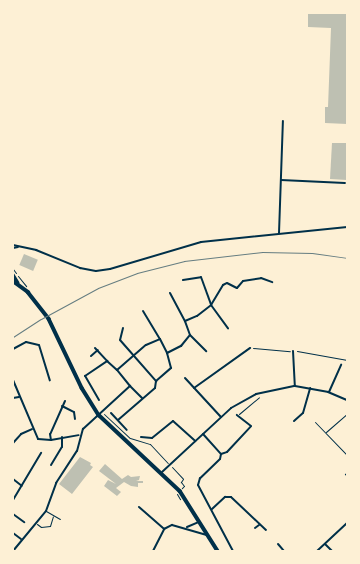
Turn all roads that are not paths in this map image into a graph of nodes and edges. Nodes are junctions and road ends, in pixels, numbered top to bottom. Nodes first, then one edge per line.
1 (283, 121) dead end
2 (281, 180) junction
3 (345, 183) dead end
4 (347, 227) edge
5 (279, 233) junction
6 (13, 247) edge
7 (13, 275) edge
8 (183, 280) dead end
9 (13, 281) edge
10 (272, 282) dead end
11 (18, 284) junction
12 (170, 293) dead end
13 (211, 305) junction
14 (143, 311) dead end
15 (185, 321) junction
16 (123, 328) dead end
17 (228, 328) dead end
18 (190, 335) junction
19 (160, 339) junction
20 (250, 348) road end
21 (13, 349) edge
22 (206, 351) dead end
23 (293, 351) road end
24 (166, 353) junction
25 (134, 354) junction
26 (90, 356) dead end
27 (107, 361) junction
28 (340, 365) road end
29 (117, 370) junction
30 (185, 378) dead end
31 (13, 380) edge
32 (50, 380) dead end
33 (156, 381) junction
34 (130, 386) junction
35 (296, 386) junction
36 (194, 388) junction
37 (310, 388) junction
38 (329, 392) junction
39 (19, 397) junction
40 (13, 398) edge
41 (142, 398) junction
42 (99, 400) dead end
43 (347, 400) edge
44 (65, 401) dead end
45 (62, 406) junction
46 (100, 413) junction
47 (111, 413) dead end
48 (237, 415) road end
49 (221, 417) junction
50 (75, 419) dead end
51 (118, 420) junction
52 (294, 421) dead end
53 (32, 429) junction
54 (127, 430) dead end
55 (203, 434) junction
56 (79, 435) junction
57 (141, 436) dead end
58 (62, 437) junction
59 (51, 440) junction
60 (195, 441) junction
61 (13, 443) edge
62 (41, 453) dead end
63 (221, 454) junction
64 (51, 465) dead end
65 (162, 472) junction
66 (13, 479) edge
67 (22, 486) junction
68 (13, 500) edge
69 (139, 507) dead end
70 (212, 509) junction
71 (46, 511) junction
72 (13, 514) edge
73 (53, 516) junction
74 (60, 519) dead end
75 (24, 522) dead end
76 (37, 522) junction
77 (200, 522) junction
78 (347, 523) edge
79 (259, 525) junction
80 (185, 527) junction
81 (255, 528) dead end
82 (164, 529) junction
83 (266, 530) dead end
84 (13, 533) edge
85 (206, 535) junction
86 (21, 539) junction
87 (278, 544) dead end
88 (325, 544) junction
89 (13, 551) edge
90 (153, 551) edge
91 (218, 551) edge
92 (233, 551) edge
93 (284, 551) edge
94 (318, 551) edge
95 (332, 551) edge

1 - 2 street
2 - 3 street
2 - 5 street
4 - 5 street
5 - 6 street
7 - 11 main road
8 - 13 street
9 - 11 main road
10 - 13 street
11 - 46 main road
12 - 15 street
13 - 15 street
13 - 17 street
14 - 19 street
15 - 18 street
16 - 25 street
18 - 22 street
18 - 24 street
19 - 24 street
19 - 25 street
20 - 36 street
21 - 32 street
23 - 35 street
24 - 33 street
25 - 29 street
25 - 33 street
26 - 27 street
27 - 29 street
27 - 42 street
28 - 38 street
29 - 34 street
30 - 36 street
31 - 39 street
33 - 41 street
34 - 41 street
34 - 46 street
35 - 37 street
35 - 49 street
36 - 49 street
37 - 38 street
37 - 52 street
38 - 43 street
39 - 40 street
39 - 53 street
41 - 51 street
44 - 45 street
45 - 50 street
45 - 59 street
46 - 56 street
46 - 65 main road
47 - 51 street
48 - 63 street
49 - 55 street
51 - 54 street
53 - 59 street
53 - 61 street
55 - 60 street
55 - 63 street
56 - 58 street
56 - 71 street
57 - 60 street
58 - 59 street
58 - 64 street
60 - 65 street
62 - 67 street
63 - 70 street
65 - 77 main road
66 - 67 street
67 - 68 street
69 - 82 street
70 - 79 street
70 - 92 street
71 - 73 lane
71 - 76 street
72 - 75 street
73 - 74 lane
73 - 76 lane
76 - 86 street
77 - 80 street
77 - 85 main road
78 - 88 street
79 - 81 street
79 - 83 street
80 - 82 street
80 - 85 street
82 - 90 street
84 - 86 street
85 - 91 main road
86 - 89 street
87 - 93 street
88 - 94 street
88 - 95 street

